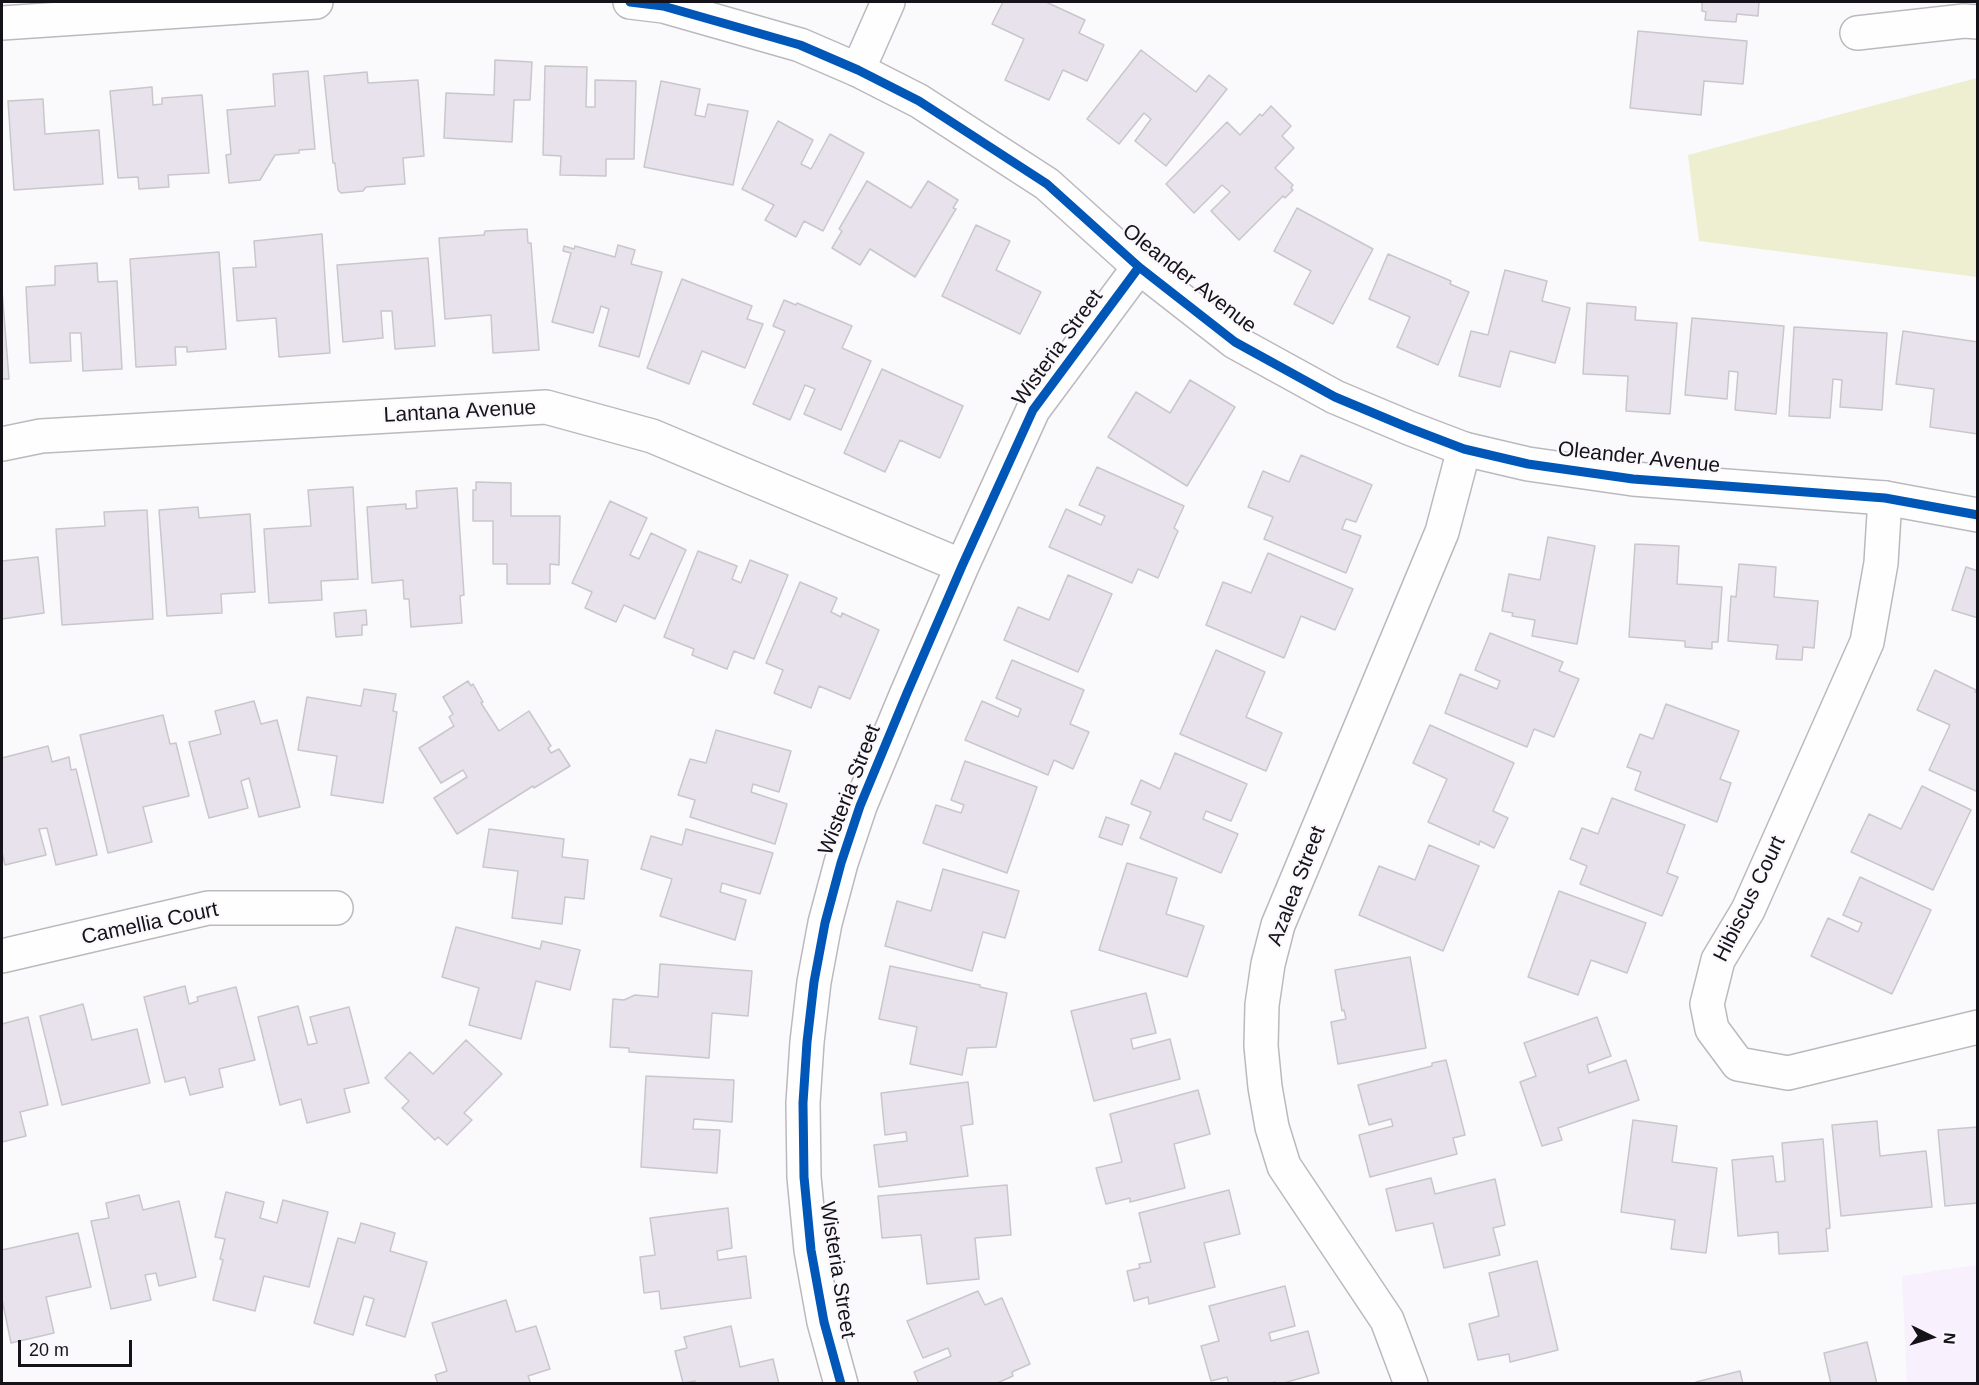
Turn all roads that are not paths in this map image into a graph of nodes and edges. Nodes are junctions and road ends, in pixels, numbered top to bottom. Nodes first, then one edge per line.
1 (316, 2) edge
2 (630, 2) edge
3 (888, 2) edge
4 (1977, 22) edge
5 (2, 23) edge
6 (1857, 33) dead end
7 (858, 70) junction
8 (1140, 267) junction
9 (2, 444) edge
10 (1464, 449) junction
11 (1885, 498) junction
12 (1977, 515) edge
13 (962, 566) junction
14 (336, 908) dead end
15 (2, 956) edge
16 (1977, 1027) edge
17 (841, 1383) edge
18 (1411, 1383) edge

1 - 5 street
2 - 7 street, Oleander Avenue
3 - 7 street
4 - 6 street
7 - 8 street, Oleander Avenue
8 - 10 street, Oleander Avenue
8 - 13 street, Wisteria Street
9 - 13 street, Lantana Avenue
10 - 11 street, Oleander Avenue
10 - 18 street, Azalea Street
11 - 12 street, Oleander Avenue
11 - 16 street, Hibiscus Court
13 - 17 street, Wisteria Street
14 - 15 street, Camellia Court

